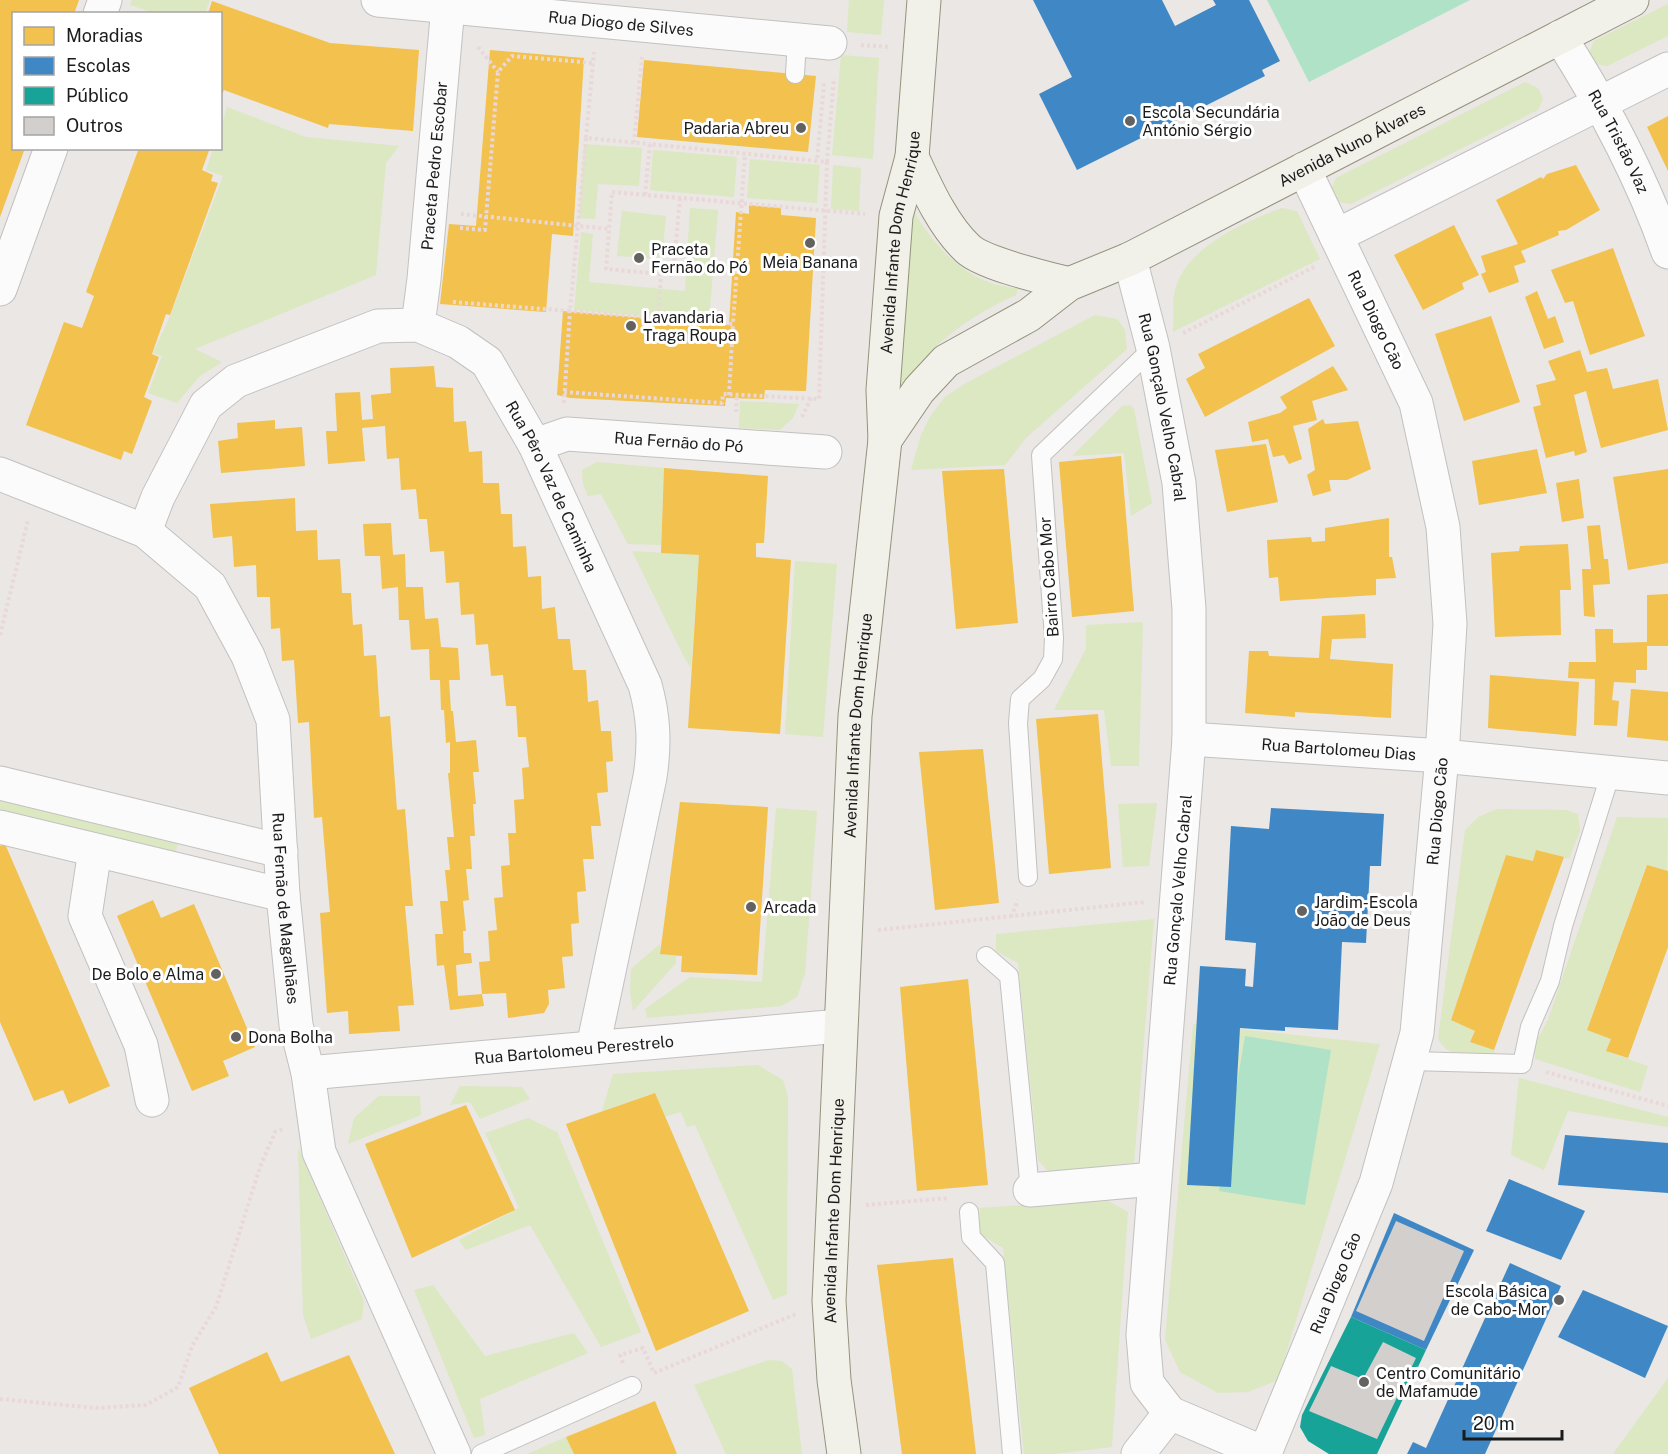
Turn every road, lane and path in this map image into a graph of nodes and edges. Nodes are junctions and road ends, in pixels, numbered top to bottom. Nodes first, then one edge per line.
1 (378, 0) edge
2 (924, 0) edge
3 (1632, 0) edge
4 (448, 6) junction
5 (1560, 37) junction
6 (797, 39) junction
7 (474, 42) dead end
8 (830, 43) dead end
9 (866, 45) dead end
10 (594, 46) dead end
11 (890, 46) dead end
12 (642, 51) dead end
13 (592, 63) junction
14 (1668, 69) edge
15 (498, 72) junction
16 (795, 74) dead end
17 (834, 78) dead end
18 (824, 83) dead end
19 (1602, 103) junction
20 (586, 138) junction
21 (634, 143) junction
22 (650, 144) junction
23 (50, 150) edge
24 (745, 154) junction
25 (912, 157) junction
26 (816, 160) junction
27 (827, 162) junction
28 (1304, 169) junction
29 (645, 195) junction
30 (680, 198) junction
31 (741, 203) junction
32 (824, 210) junction
33 (865, 213) dead end
34 (477, 216) dead end
35 (486, 217) junction
36 (578, 226) junction
37 (609, 229) junction
38 (456, 239) dead end
39 (1340, 244) junction
40 (1668, 252) edge
41 (1130, 260) junction
42 (661, 273) junction
43 (1070, 284) junction
44 (0, 288) edge
45 (451, 291) dead end
46 (570, 311) junction
47 (658, 318) junction
48 (733, 324) junction
49 (418, 325) junction
50 (1153, 348) junction
51 (564, 392) junction
52 (729, 394) junction
53 (564, 398) dead end
54 (885, 440) junction
55 (535, 445) junction
56 (825, 452) dead end
57 (0, 474) edge
58 (29, 517) dead end
59 (145, 531) junction
60 (0, 635) edge
61 (1189, 739) junction
62 (1442, 756) junction
63 (1611, 772) junction
64 (1668, 778) edge
65 (0, 783) edge
66 (0, 827) edge
67 (95, 850) junction
68 (281, 851) junction
69 (1028, 877) dead end
70 (283, 895) junction
71 (1177, 899) junction
72 (845, 934) junction
73 (986, 956) dead end
74 (840, 1026) junction
75 (593, 1047) junction
76 (1410, 1061) junction
77 (1536, 1069) dead end
78 (308, 1073) junction
79 (152, 1100) dead end
80 (1668, 1106) edge
81 (314, 1121) junction
82 (1154, 1179) junction
83 (1030, 1190) joint
84 (955, 1197) dead end
85 (833, 1207) junction
86 (969, 1212) dead end
87 (829, 1301) junction
88 (643, 1348) dead end
89 (632, 1386) dead end
90 (0, 1399) edge
91 (1170, 1413) junction
92 (454, 1454) edge
93 (481, 1454) edge
94 (843, 1454) edge
95 (1012, 1454) edge
96 (1138, 1454) edge
97 (1266, 1454) edge

1 - 4 street, Rua Diogo de Silves
2 - 25 main road, Avenida Infante Dom Henrique
3 - 5 main road, Avenida Nuno Álvares
4 - 6 street, Rua Diogo de Silves
4 - 49 street, Praceta Pedro Escobar
5 - 19 street, Rua Tristão Vaz
5 - 28 main road, Avenida Nuno Álvares
6 - 8 street, Rua Diogo de Silves
6 - 16 lane
7 - 15 path
9 - 11 path
10 - 13 path
12 - 21 path
13 - 15 path
13 - 20 path
14 - 19 street
15 - 35 path
17 - 27 path
18 - 26 path
19 - 39 street
19 - 40 street, Rua Tristão Vaz
20 - 21 path
20 - 36 path
21 - 22 path
22 - 24 path
22 - 29 path
23 - 44 street
24 - 26 path
24 - 31 path
25 - 43 main road
25 - 54 main road, Avenida Infante Dom Henrique
26 - 27 path
27 - 32 path
28 - 39 street, Rua Diogo Cão
28 - 41 main road, Avenida Nuno Álvares
29 - 30 path
29 - 37 path
30 - 31 path
30 - 42 path
31 - 32 path
31 - 48 path
32 - 33 path
32 - 52 path
34 - 35 path
35 - 36 path
35 - 38 path
36 - 37 path
36 - 46 path
37 - 42 path
39 - 50 path
39 - 62 street, Rua Diogo Cão
41 - 43 main road, Avenida Nuno Álvares
41 - 50 street, Rua Gonçalo Velho Cabral
42 - 47 path
43 - 54 main road, Avenida Nuno Álvares
45 - 46 path
46 - 47 path
46 - 51 path
47 - 48 path
48 - 52 path
49 - 55 street, Rua Pêro Vaz de Caminha
49 - 59 street, Rua Pêro Vaz de Caminha
50 - 61 street, Rua Gonçalo Velho Cabral
50 - 69 lane, Bairro Cabo Mor
51 - 52 path
51 - 53 path
54 - 72 main road, Avenida Infante Dom Henrique
55 - 56 street, Rua Fernão do Pó
55 - 75 street, Rua Pêro Vaz de Caminha
57 - 59 street, Rua Fernão de Magalhães
58 - 60 path
59 - 68 street, Rua Fernão de Magalhães
61 - 62 street, Rua Bartolomeu Dias
61 - 71 street, Rua Gonçalo Velho Cabral
62 - 63 street, Rua Bartolomeu Dias
62 - 76 street, Rua Diogo Cão
63 - 64 street, Rua Bartolomeu Dias
63 - 76 lane
65 - 68 street
66 - 67 street
67 - 70 street
67 - 79 street
68 - 70 street, Rua Fernão de Magalhães
70 - 78 street, Rua Fernão de Magalhães
71 - 72 path
71 - 82 street, Rua Gonçalo Velho Cabral
72 - 74 main road, Avenida Infante Dom Henrique
73 - 83 lane
74 - 75 street, Rua Bartolomeu Perestrelo
74 - 85 main road, Avenida Infante Dom Henrique
75 - 78 street, Rua Bartolomeu Perestrelo
76 - 97 street, Rua Diogo Cão
77 - 80 path
78 - 81 street, Rua Fernão de Magalhães
81 - 90 path
81 - 92 street, Rua Fernão de Magalhães
82 - 83 street
82 - 91 street, Rua Gonçalo Velho Cabral
84 - 85 path
85 - 87 main road, Avenida Infante Dom Henrique
86 - 95 lane
87 - 88 path
87 - 94 main road, Avenida Infante Dom Henrique
89 - 93 lane
91 - 96 street
91 - 97 street, Rua Gonçalo Velho Cabral

